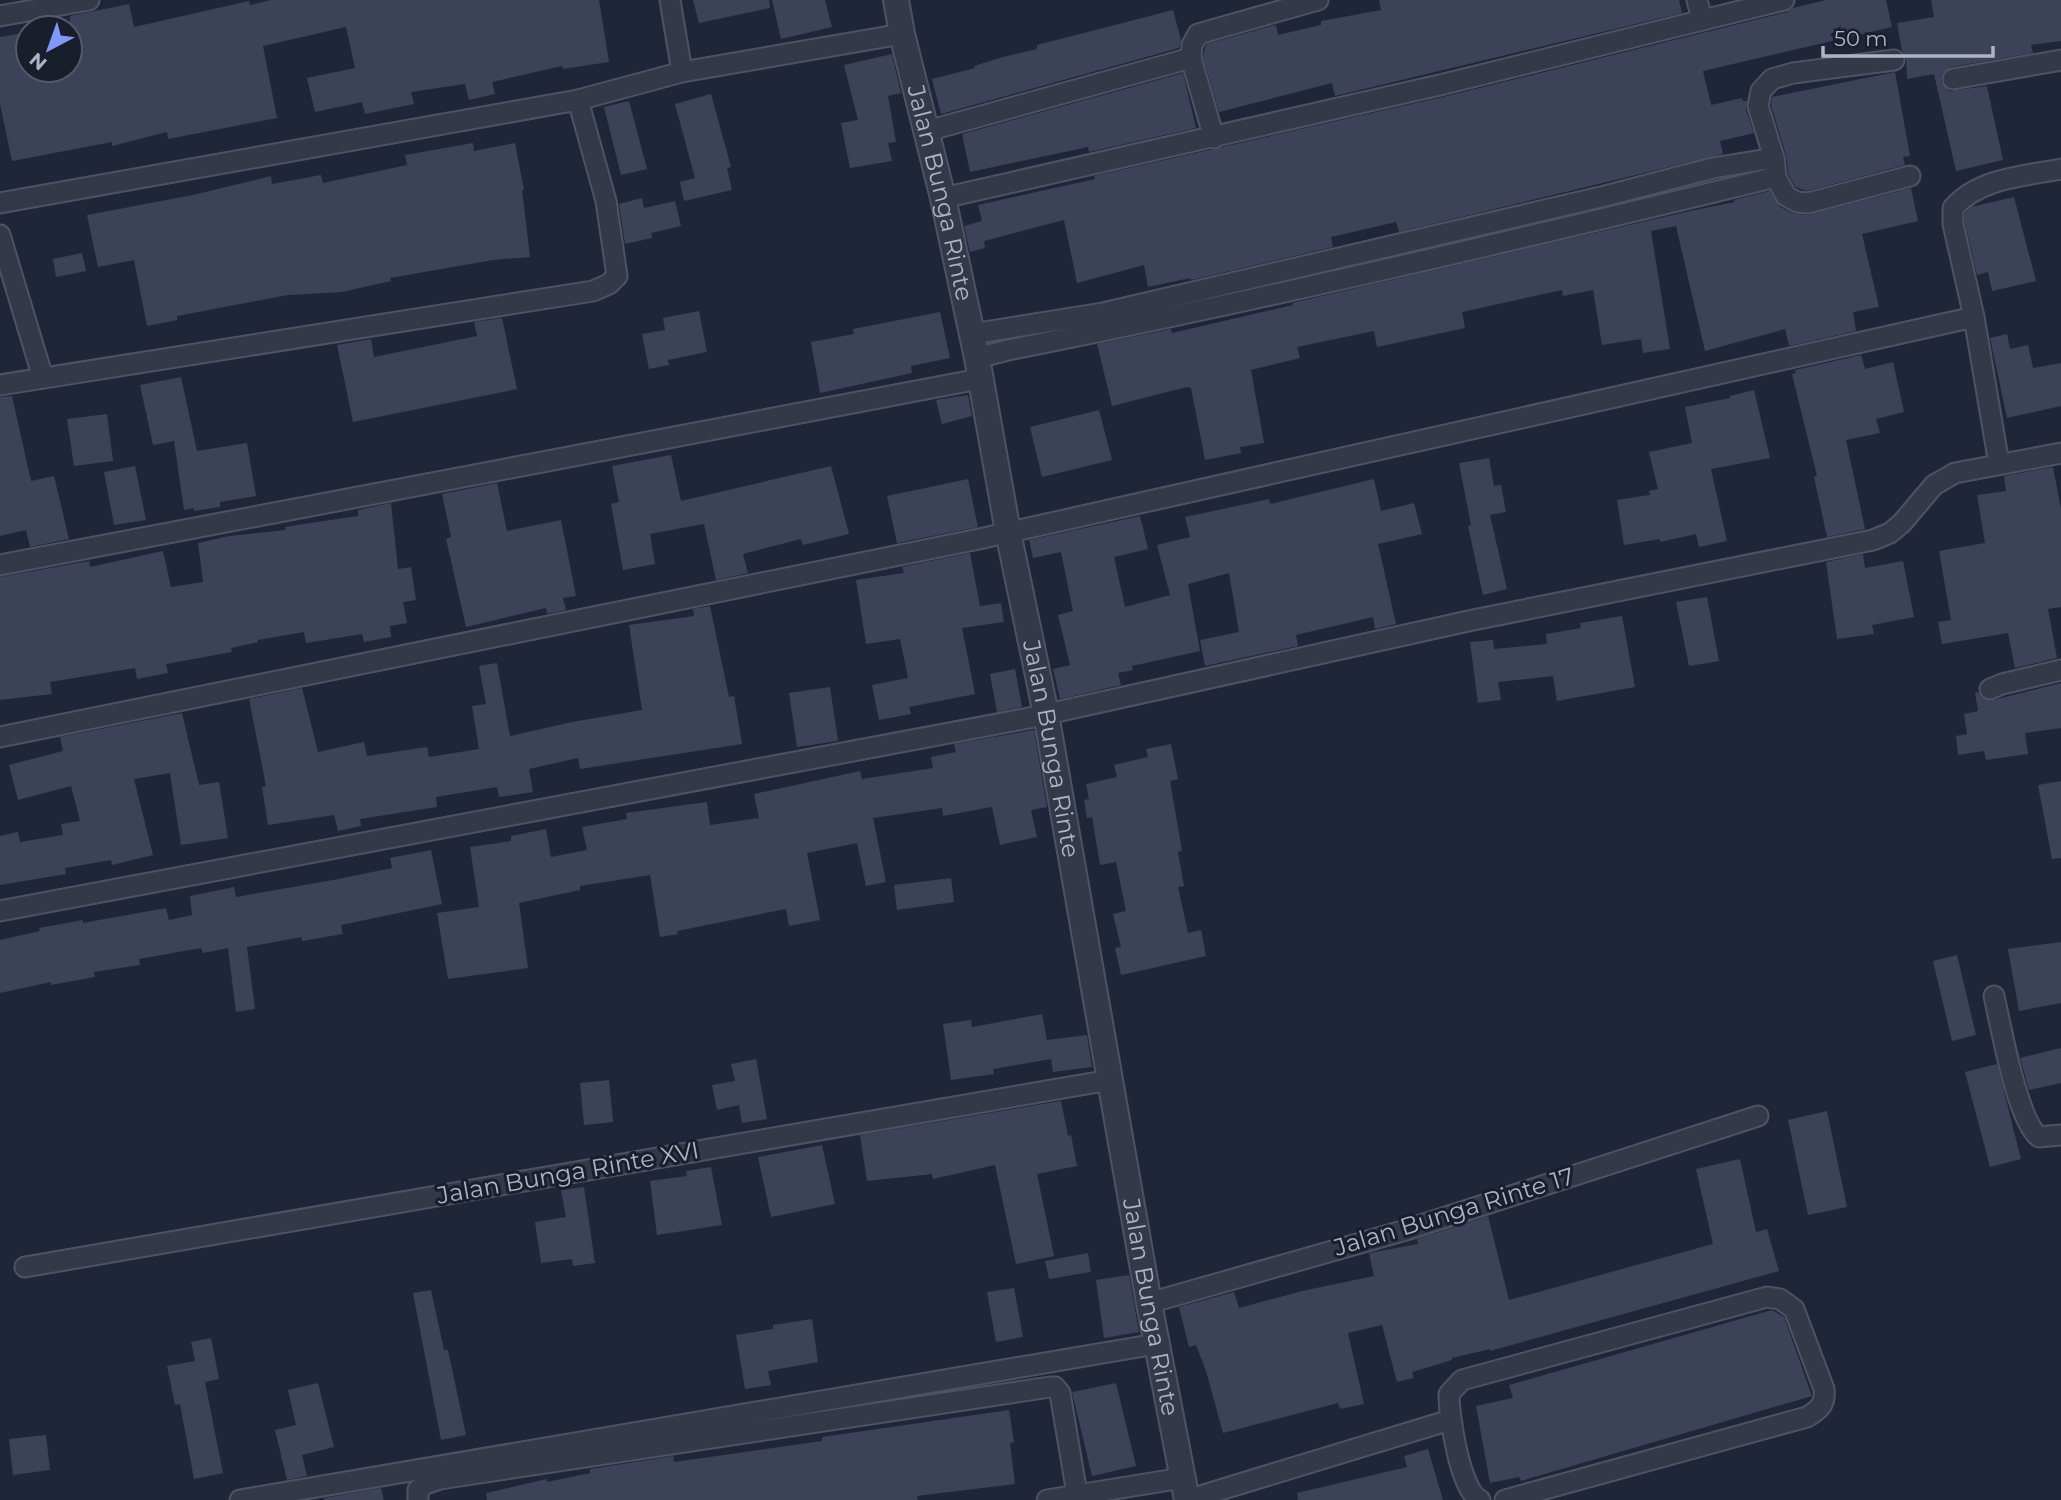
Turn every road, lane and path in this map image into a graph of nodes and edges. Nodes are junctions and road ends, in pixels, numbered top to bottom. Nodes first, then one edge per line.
1 (89, 0) edge
2 (670, 0) edge
3 (896, 0) edge
4 (1318, 0) edge
5 (1784, 0) edge
6 (1699, 10) edge
7 (0, 16) edge
8 (902, 34) junction
9 (1191, 58) junction
10 (1894, 60) dead end
11 (2061, 60) edge
12 (682, 72) junction
13 (1953, 79) dead end
14 (578, 100) junction
15 (927, 131) junction
16 (1214, 138) junction
17 (1775, 167) junction
18 (2061, 169) edge
19 (1910, 176) dead end
20 (943, 198) junction
21 (0, 203) edge
22 (0, 235) edge
23 (1354, 255) junction
24 (1359, 276) junction
25 (1974, 317) junction
26 (976, 357) junction
27 (43, 378) junction
28 (0, 385) edge
29 (2061, 453) edge
30 (1999, 464) junction
31 (1008, 532) junction
32 (0, 565) edge
33 (2061, 670) edge
34 (1990, 689) dead end
35 (1046, 714) junction
36 (0, 737) edge
37 (0, 911) edge
38 (1994, 996) dead end
39 (1110, 1080) junction
40 (1758, 1116) dead end
41 (2061, 1135) edge
42 (25, 1266) dead end
43 (1149, 1303) junction
44 (1156, 1344) junction
45 (1450, 1420) junction
46 (1185, 1493) edge
47 (1077, 1494) junction
48 (240, 1500) edge
49 (418, 1500) edge
50 (1047, 1500) edge
51 (1480, 1500) edge
52 (1505, 1500) edge

1 - 7 street
2 - 12 street
3 - 8 street, Jalan Bunga Rinte
4 - 9 street
5 - 6 street
6 - 16 street
8 - 12 street
8 - 15 street, Jalan Bunga Rinte
9 - 15 street
9 - 16 street
10 - 17 street
11 - 13 street
12 - 14 street
14 - 21 street
14 - 27 street
15 - 20 street, Jalan Bunga Rinte
16 - 20 street
17 - 19 street
17 - 23 street
17 - 24 street
18 - 25 street
20 - 26 street, Jalan Bunga Rinte
22 - 27 street
23 - 24 street
23 - 26 street
24 - 26 street
25 - 30 street
25 - 31 street
26 - 31 street, Jalan Bunga Rinte
26 - 32 street
27 - 28 street
29 - 30 street
30 - 35 street
31 - 35 street, Jalan Bunga Rinte
31 - 36 street
33 - 34 street
35 - 37 street
35 - 39 street, Jalan Bunga Rinte
38 - 41 street
39 - 42 street, Jalan Bunga Rinte XVI
39 - 43 street, Jalan Bunga Rinte
40 - 43 street, Jalan Bunga Rinte 17
43 - 44 street, Jalan Bunga Rinte
44 - 46 street, Jalan Bunga Rinte
44 - 48 street
45 - 46 street
45 - 51 street
45 - 52 street
46 - 47 street
47 - 49 street
47 - 50 street

